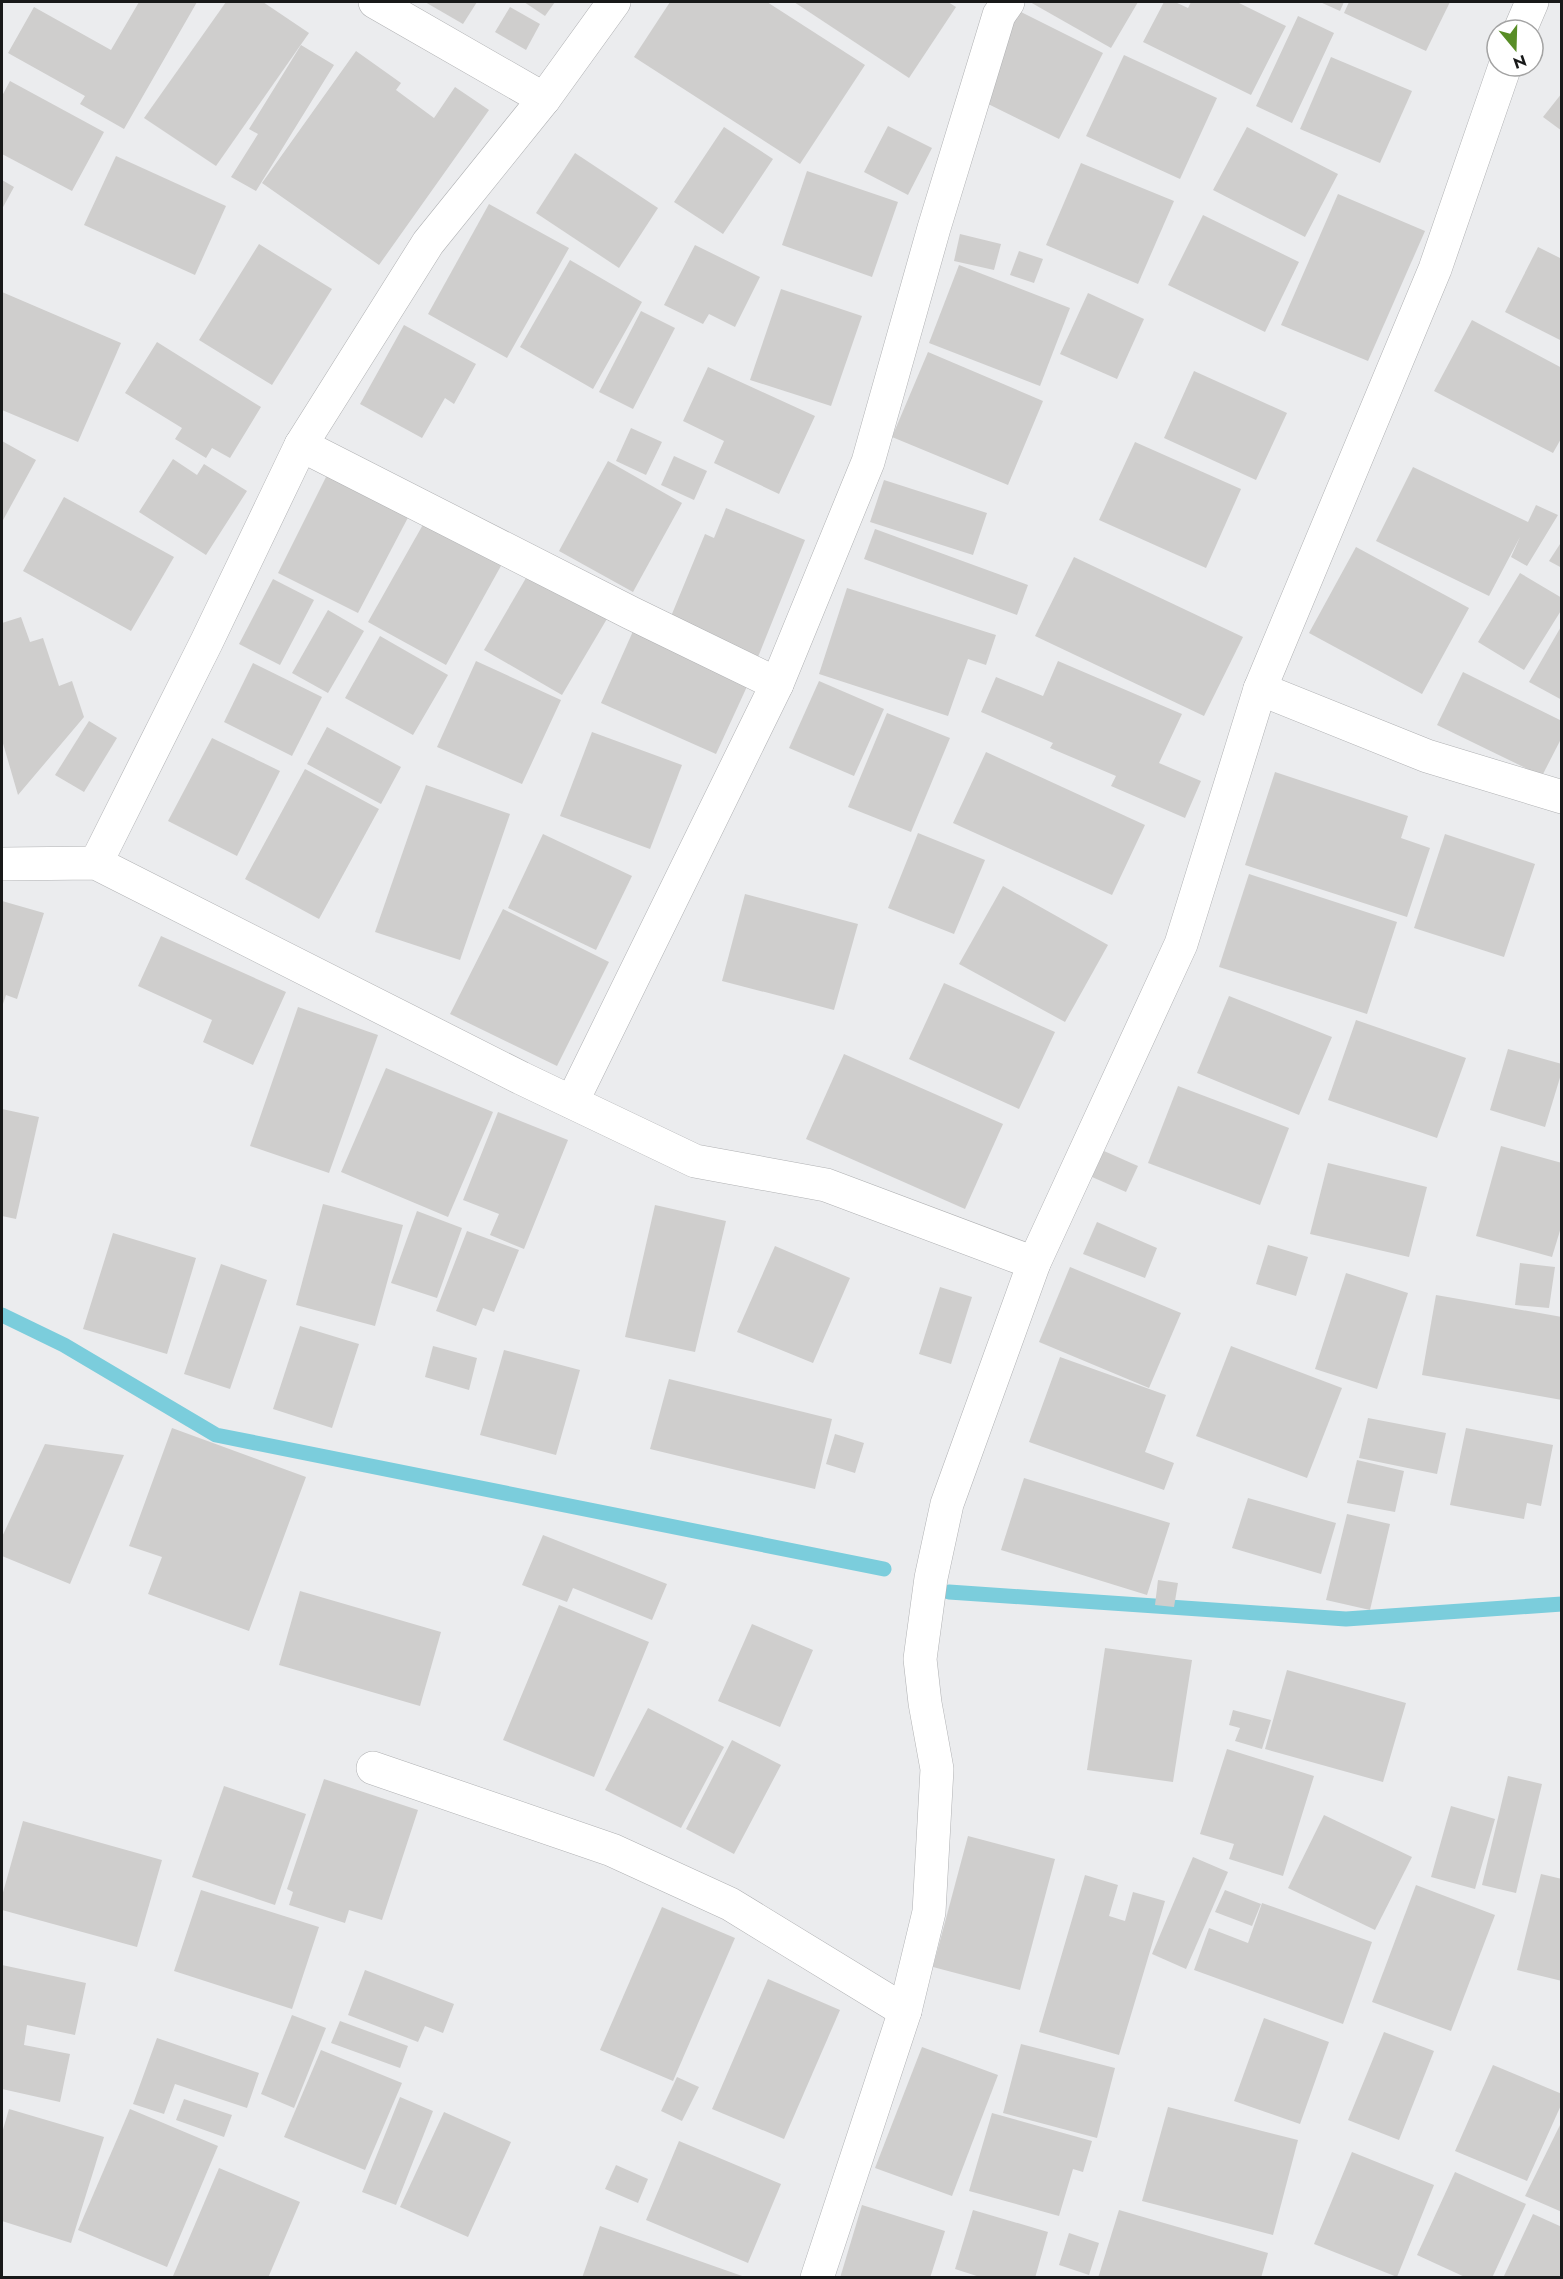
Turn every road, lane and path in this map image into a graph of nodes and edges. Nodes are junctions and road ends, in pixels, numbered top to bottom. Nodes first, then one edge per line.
1 (375, 2) edge
2 (614, 2) edge
3 (1008, 2) edge
4 (1532, 2) edge
5 (1525, 18) edge
6 (1501, 78) edge
7 (544, 99) junction
8 (301, 445) junction
9 (777, 684) junction
10 (1260, 689) junction
11 (1562, 797) edge
12 (96, 863) junction
13 (2, 864) edge
14 (572, 1102) junction
15 (1034, 1263) junction
16 (373, 1768) dead end
17 (905, 2011) junction
18 (817, 2277) edge

1 - 7 street
2 - 7 street
3 - 9 street
4 - 5 street
6 - 10 street
7 - 8 street
8 - 9 street
8 - 12 street
9 - 14 street
10 - 11 street
10 - 15 street
12 - 13 street
12 - 14 street
14 - 15 street
15 - 17 street
16 - 17 street
17 - 18 street

